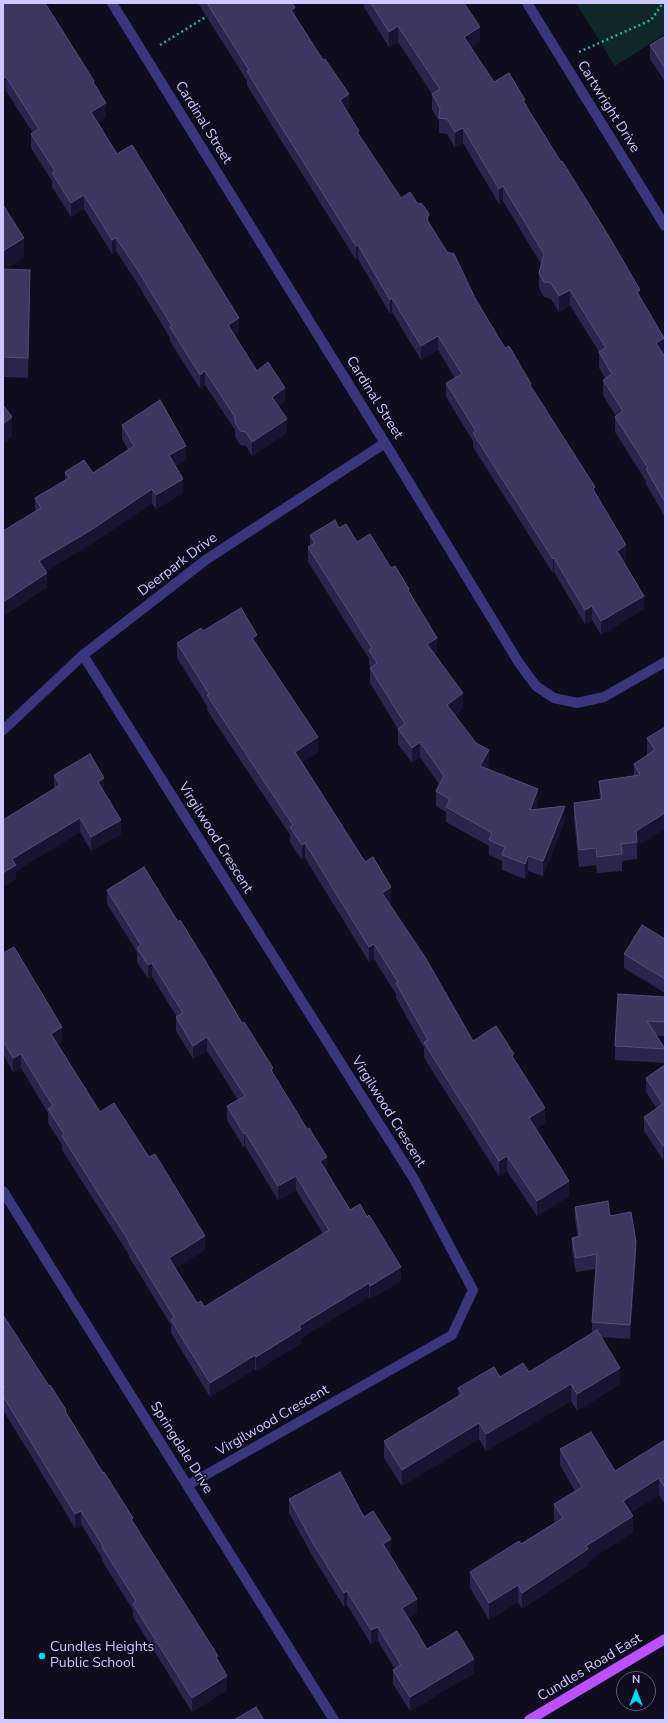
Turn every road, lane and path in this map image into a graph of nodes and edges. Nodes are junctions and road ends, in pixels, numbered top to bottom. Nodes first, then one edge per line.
1 (112, 3) edge
2 (527, 3) edge
3 (663, 3) edge
4 (215, 11) edge
5 (144, 55) junction
6 (562, 59) junction
7 (665, 226) edge
8 (385, 442) junction
9 (83, 655) junction
10 (665, 662) edge
11 (3, 730) edge
12 (3, 1191) edge
13 (188, 1486) junction
14 (665, 1639) edge
15 (334, 1720) edge
16 (529, 1720) edge

1 - 5 street, Cardinal Street
2 - 6 street, Cartwright Drive
3 - 6 path
4 - 5 path
5 - 8 street, Cardinal Street
6 - 7 street, Cartwright Drive
8 - 9 street, Deerpark Drive
8 - 10 street, Cardinal Street
9 - 11 street, Deerpark Drive
9 - 13 street, Virgilwood Crescent
12 - 13 street, Springdale Drive
13 - 15 street, Springdale Drive
14 - 16 main road, Cundles Road East

